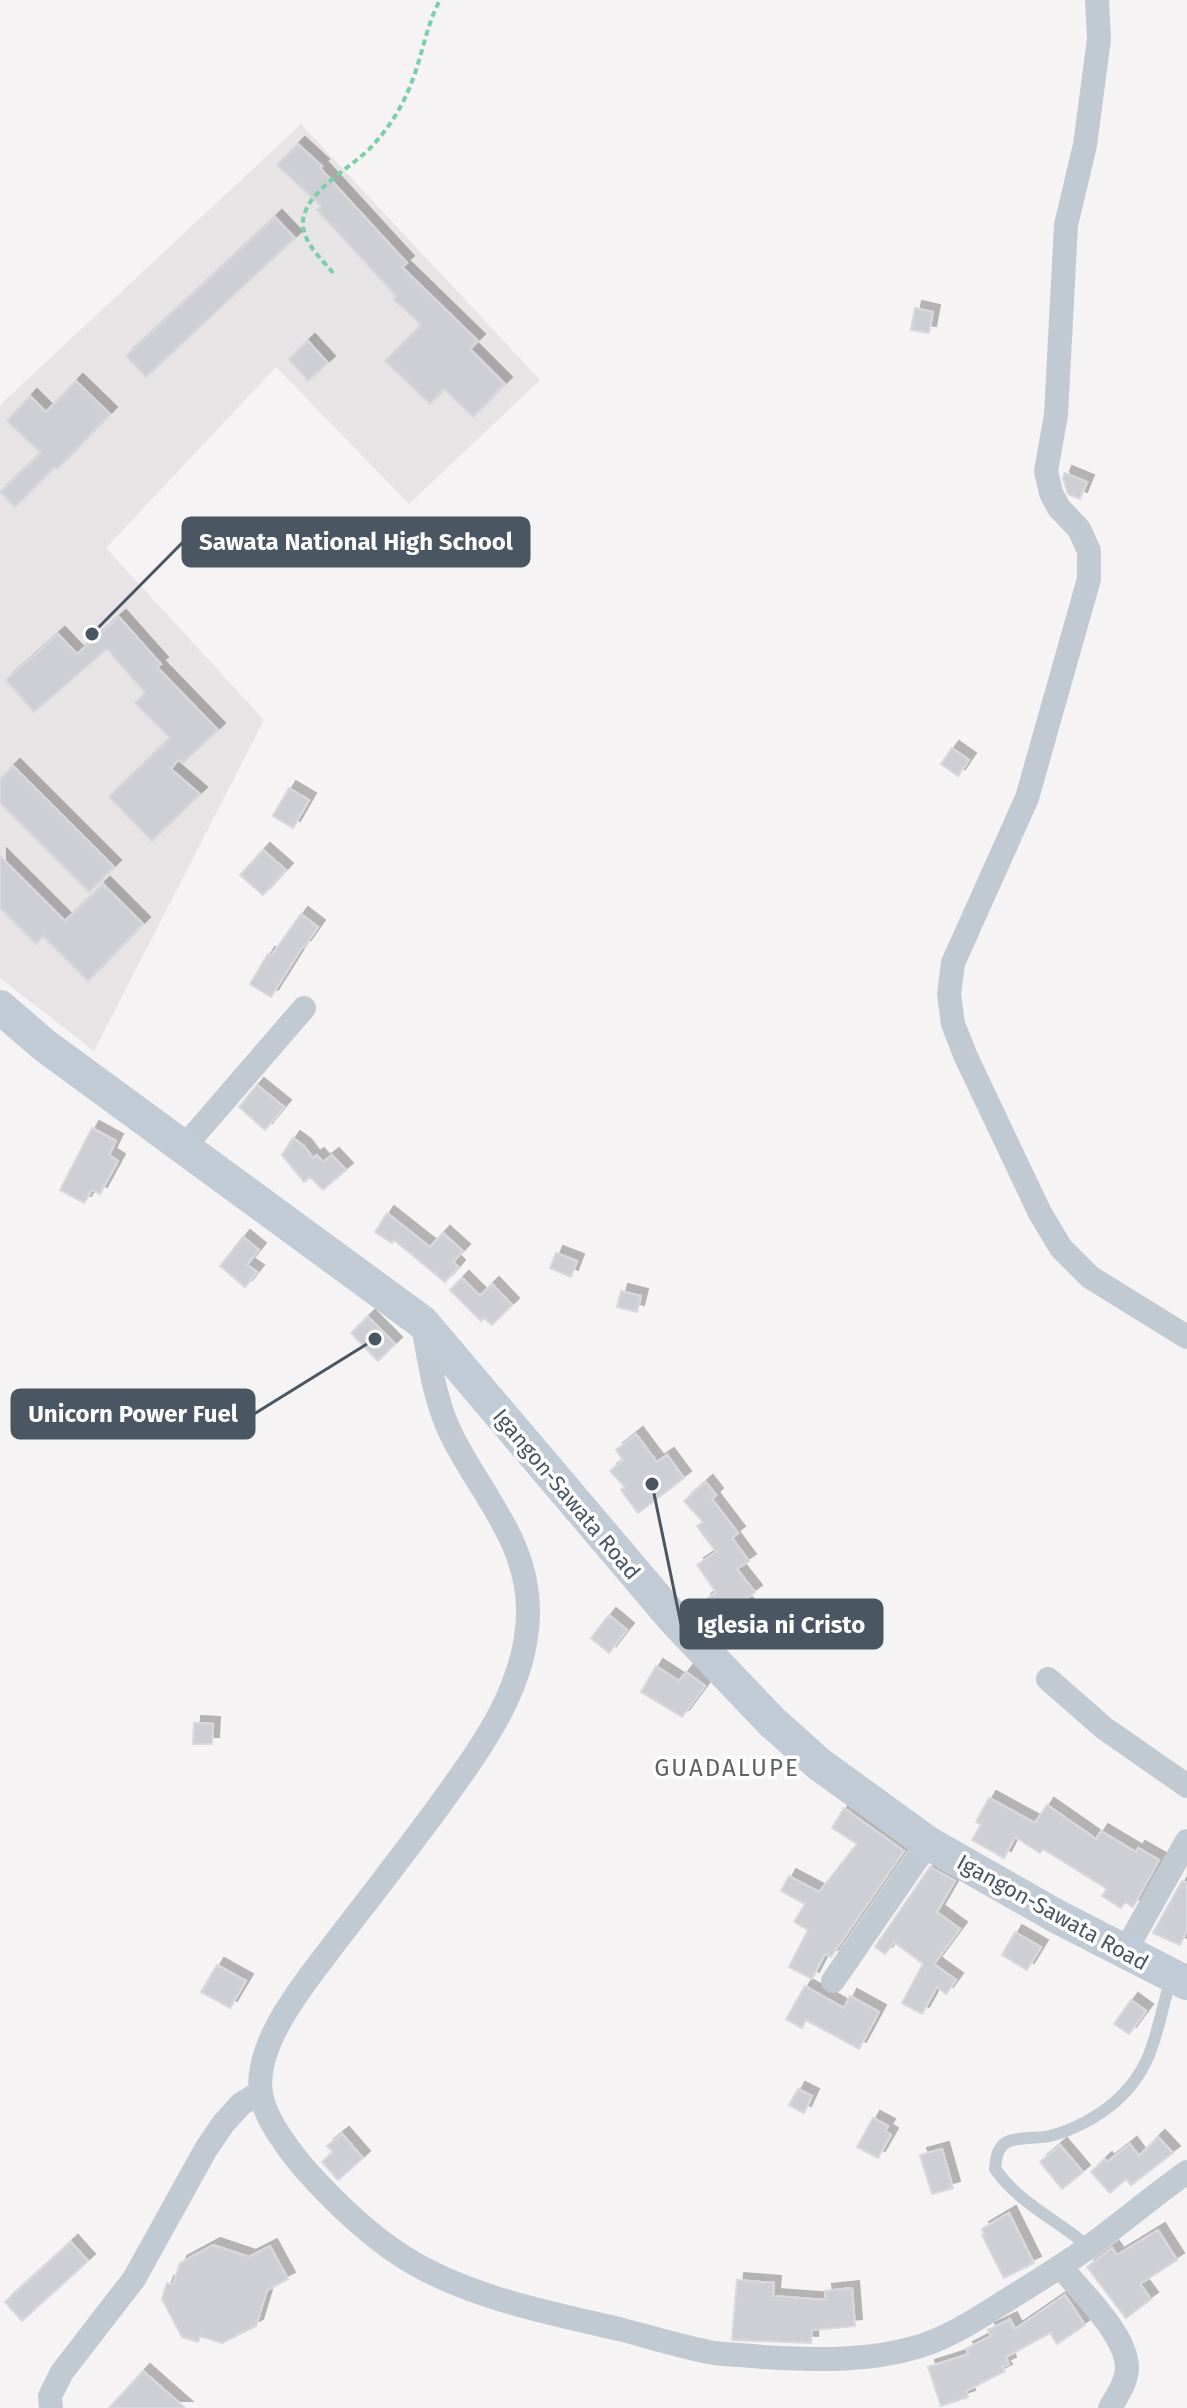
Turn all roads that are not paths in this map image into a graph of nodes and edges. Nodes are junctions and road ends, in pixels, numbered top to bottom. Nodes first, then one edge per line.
1 (1097, 0) edge
2 (0, 1007) edge
3 (304, 1008) dead end
4 (184, 1147) junction
5 (422, 1322) junction
6 (1187, 1337) edge
7 (1048, 1679) dead end
8 (1187, 1786) edge
9 (1187, 1841) edge
10 (928, 1843) junction
11 (1124, 1953) junction
12 (1180, 1980) edge
13 (833, 1981) dead end
14 (261, 2092) junction
15 (1187, 2172) edge
16 (1089, 2247) junction
17 (1061, 2267) junction
18 (51, 2408) edge
19 (1110, 2408) edge

1 - 6 street
2 - 4 main road, Igangon-Sawata Road
3 - 4 street
4 - 5 main road, Igangon-Sawata Road
5 - 10 main road, Igangon-Sawata Road
5 - 14 street
7 - 8 street
9 - 11 street
10 - 11 main road, Igangon-Sawata Road
10 - 13 street
11 - 12 main road, Igangon-Sawata Road
12 - 16 lane
14 - 17 street
14 - 18 street
15 - 16 street
16 - 17 street
17 - 19 street

